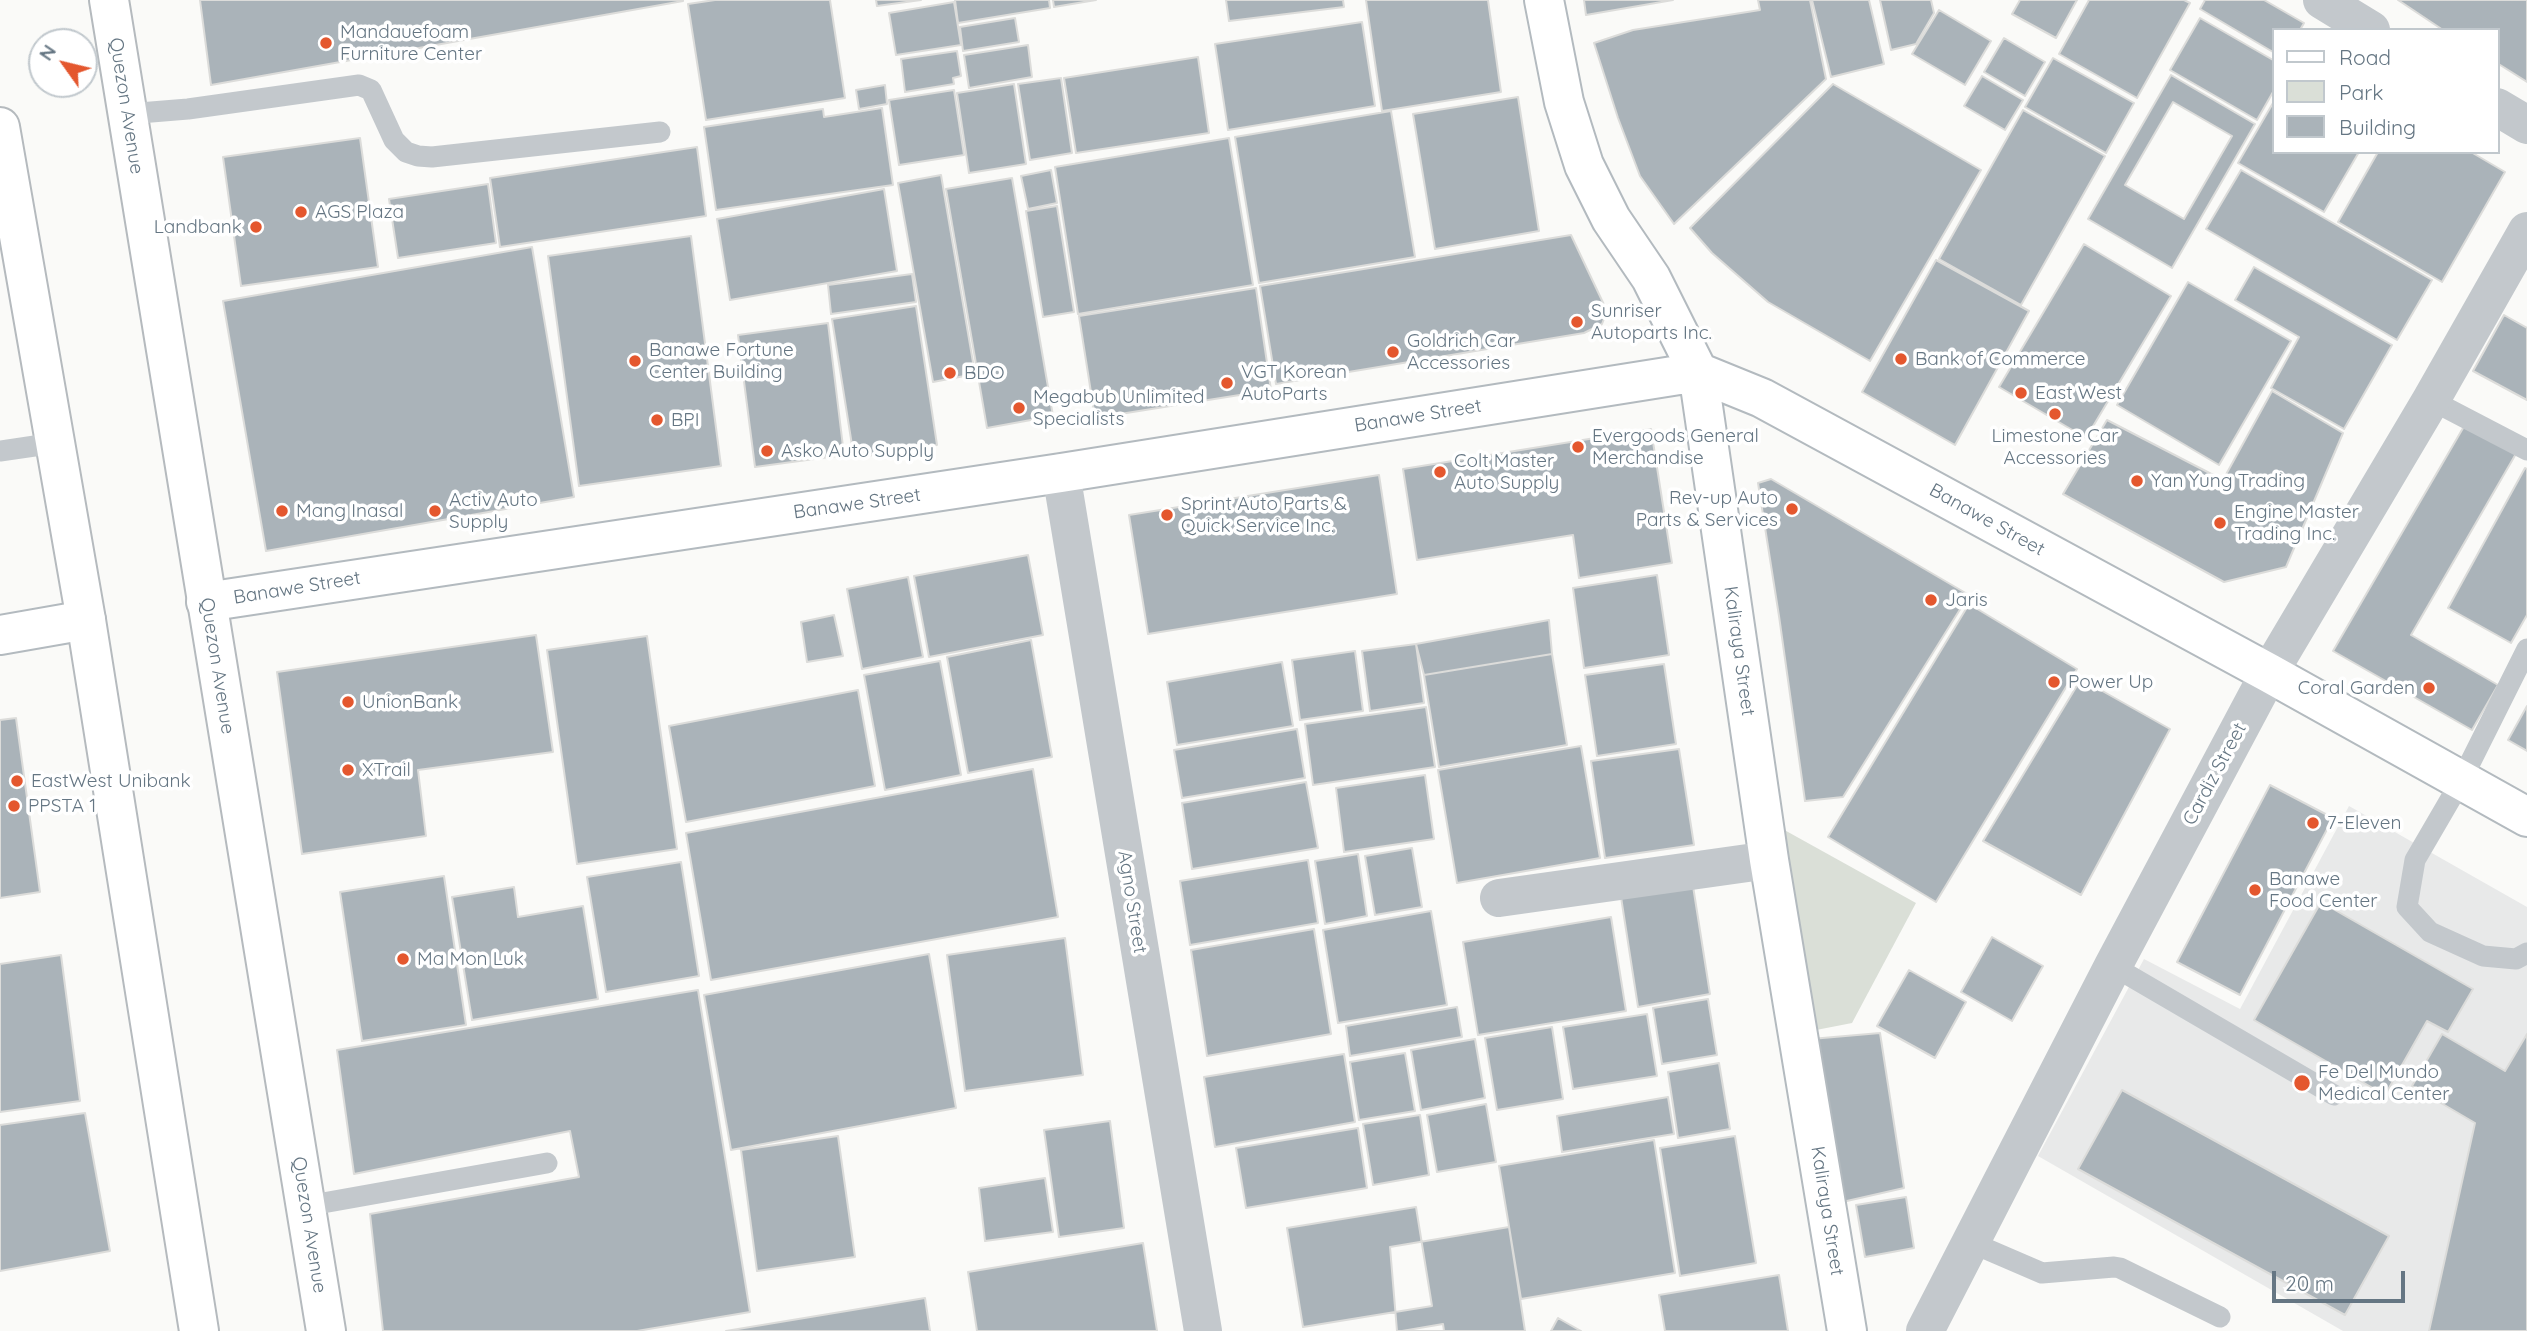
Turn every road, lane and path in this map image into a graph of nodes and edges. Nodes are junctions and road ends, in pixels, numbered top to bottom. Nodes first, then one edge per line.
1 (109, 0) edge
2 (1544, 0) edge
3 (2322, 0) edge
4 (2368, 28) edge
5 (2499, 108) edge
6 (127, 114) junction
7 (2527, 125) edge
8 (0, 127) edge
9 (660, 132) dead end
10 (2527, 231) edge
11 (1698, 372) junction
12 (2431, 400) junction
13 (55, 443) junction
14 (2527, 450) edge
15 (0, 451) edge
16 (1061, 473) junction
17 (206, 602) junction
18 (86, 620) junction
19 (0, 635) edge
20 (2527, 649) edge
21 (2269, 673) junction
22 (2460, 781) junction
23 (2527, 817) edge
24 (1769, 860) junction
25 (1499, 898) dead end
26 (2527, 953) edge
27 (2113, 966) junction
28 (2334, 1095) dead end
29 (547, 1163) dead end
30 (306, 1206) junction
31 (1970, 1242) junction
32 (2220, 1317) dead end
33 (199, 1331) edge
34 (326, 1331) edge
35 (1203, 1331) edge
36 (1847, 1331) edge
37 (1925, 1331) edge

1 - 6 main road, Quezon Avenue
2 - 11 main road, Kaliraya Street
3 - 4 street
5 - 7 street
6 - 9 lane
6 - 17 main road, Quezon Avenue
8 - 13 main road
10 - 12 street, Cardiz Street
11 - 16 main road, Banawe Street
11 - 21 main road, Banawe Street
11 - 24 main road, Kaliraya Street
12 - 14 lane
12 - 21 street, Cardiz Street
13 - 15 lane
13 - 18 main road
16 - 17 main road, Banawe Street
16 - 35 street, Agno Street
17 - 30 main road, Quezon Avenue
18 - 19 main road
18 - 33 main road
20 - 22 lane
21 - 22 main road, Banawe Street
21 - 27 street, Cardiz Street
22 - 23 main road, Banawe Street
22 - 26 lane
24 - 25 street
24 - 36 main road, Kaliraya Street
27 - 28 lane
27 - 31 street, Cardiz Street
29 - 30 lane
30 - 34 main road, Quezon Avenue
31 - 32 lane
31 - 37 street, Cardiz Street

